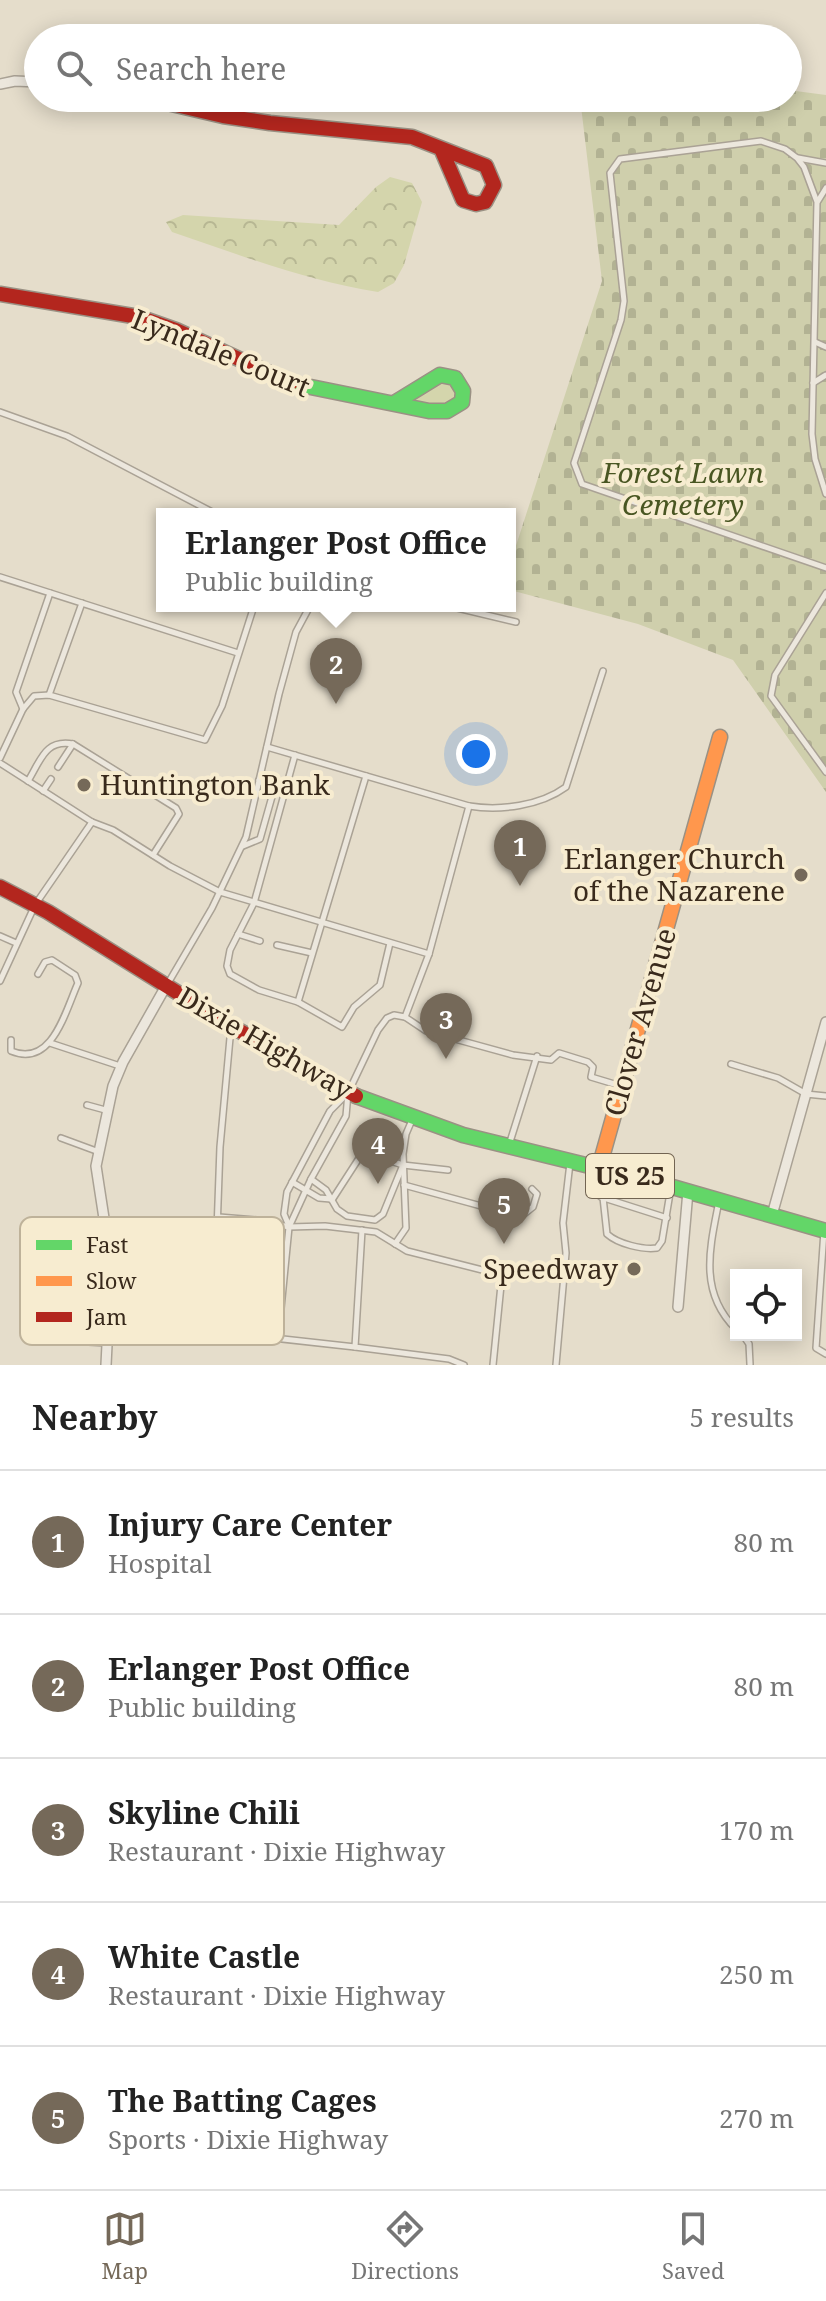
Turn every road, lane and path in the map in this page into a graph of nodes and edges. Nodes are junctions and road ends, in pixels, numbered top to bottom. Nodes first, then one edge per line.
1 (24, 81) edge
2 (0, 84) edge
3 (206, 112) edge
4 (442, 151) dead end
5 (797, 158) junction
6 (826, 163) edge
7 (826, 188) edge
8 (817, 202) junction
9 (0, 294) edge
10 (815, 342) junction
11 (826, 347) edge
12 (826, 375) edge
13 (813, 384) junction
14 (396, 402) dead end
15 (0, 412) edge
16 (826, 494) edge
17 (205, 508) edge
18 (826, 568) edge
19 (0, 577) edge
20 (50, 593) junction
21 (826, 593) edge
22 (82, 603) junction
23 (252, 612) edge
24 (307, 612) edge
25 (474, 612) edge
26 (516, 622) dead end
27 (238, 653) junction
28 (603, 671) dead end
29 (49, 695) junction
30 (23, 709) junction
31 (720, 737) dead end
32 (73, 744) junction
33 (267, 747) junction
34 (295, 755) junction
35 (0, 760) edge
36 (58, 767) dead end
37 (826, 772) edge
38 (366, 776) junction
39 (51, 779) dead end
40 (259, 780) junction
41 (28, 781) junction
42 (43, 791) junction
43 (469, 806) junction
44 (92, 822) junction
45 (242, 846) junction
46 (153, 855) junction
47 (0, 887) edge
48 (220, 892) junction
49 (254, 903) junction
50 (35, 905) junction
51 (322, 922) junction
52 (238, 934) junction
53 (0, 936) edge
54 (260, 941) dead end
55 (16, 943) junction
56 (390, 943) junction
57 (277, 945) dead end
58 (312, 953) junction
59 (429, 954) junction
60 (38, 974) dead end
61 (0, 981) edge
62 (166, 986) junction
63 (298, 1002) junction
64 (405, 1017) junction
65 (826, 1022) edge
66 (231, 1026) junction
67 (11, 1040) dead end
68 (50, 1043) junction
69 (537, 1056) junction
70 (731, 1064) dead end
71 (121, 1066) junction
72 (622, 1086) junction
73 (348, 1093) junction
74 (806, 1094) junction
75 (826, 1096) edge
76 (87, 1105) dead end
77 (110, 1111) junction
78 (412, 1119) junction
79 (61, 1138) dead end
80 (509, 1146) junction
81 (99, 1152) junction
82 (570, 1161) junction
83 (403, 1165) junction
84 (599, 1168) junction
85 (448, 1170) dead end
86 (311, 1179) junction
87 (292, 1182) junction
88 (404, 1185) junction
89 (671, 1186) junction
90 (532, 1189) dead end
91 (305, 1190) junction
92 (688, 1191) junction
93 (601, 1197) junction
94 (332, 1200) junction
95 (719, 1200) junction
96 (772, 1215) junction
97 (103, 1217) edge
98 (219, 1217) edge
99 (667, 1218) junction
100 (284, 1226) edge
101 (289, 1227) junction
102 (362, 1230) junction
103 (825, 1231) edge
104 (395, 1244) junction
105 (284, 1278) edge
106 (678, 1307) dead end
107 (730, 1321) edge
108 (284, 1340) edge
109 (747, 1341) edge
110 (107, 1345) edge
111 (355, 1347) junction
112 (826, 1354) edge
113 (750, 1364) edge
114 (106, 1365) edge
115 (464, 1365) edge
116 (493, 1365) edge
117 (556, 1365) edge

1 - 2 street
3 - 4 street
5 - 6 lane
5 - 8 lane
5 - 18 lane
7 - 8 lane
8 - 10 lane
9 - 14 street, Lyndale Court
10 - 11 lane
10 - 13 lane
12 - 13 lane
13 - 16 lane
15 - 17 lane
19 - 20 lane
20 - 22 lane
20 - 30 lane
21 - 37 lane
22 - 27 lane
22 - 29 lane
23 - 27 lane
24 - 33 lane
25 - 26 lane
27 - 29 lane
28 - 43 lane
29 - 30 lane
30 - 35 lane
31 - 72 street, Clover Avenue
32 - 36 lane
32 - 41 lane
32 - 46 lane
33 - 34 lane
33 - 40 lane
34 - 38 lane
34 - 49 lane
35 - 41 lane
38 - 43 lane
38 - 51 lane
39 - 42 lane
40 - 45 lane
40 - 45 lane
41 - 42 lane
42 - 44 lane
43 - 59 lane
44 - 46 lane
44 - 50 lane
45 - 48 lane
46 - 48 lane
47 - 50 street, Dixie Highway / US 25
48 - 49 lane
48 - 62 lane
49 - 51 lane
49 - 52 lane
50 - 55 lane
50 - 62 street, Dixie Highway / US 25
51 - 56 lane
51 - 58 lane
52 - 54 lane
52 - 63 lane
53 - 55 lane
55 - 61 lane
56 - 59 lane
56 - 63 lane
57 - 58 lane
58 - 63 lane
59 - 64 lane
60 - 68 lane
62 - 66 street, Dixie Highway / US 25
62 - 71 street
64 - 69 lane
64 - 73 lane
65 - 74 street
66 - 73 street, Dixie Highway / US 25
66 - 98 lane
67 - 68 lane
68 - 71 lane
69 - 72 lane
69 - 80 lane
70 - 74 lane
71 - 77 street
72 - 84 street, Clover Avenue
73 - 78 street, Dixie Highway / US 25
73 - 86 lane
73 - 87 lane
74 - 75 lane
74 - 96 street
76 - 77 lane
77 - 81 street
78 - 80 street, Dixie Highway / US 25
78 - 83 lane
79 - 81 lane
80 - 82 street, Dixie Highway / US 25
81 - 97 street
82 - 84 street, Dixie Highway / US 25
82 - 117 lane
83 - 85 lane
83 - 88 lane
83 - 94 lane
83 - 94 lane
84 - 89 street, Dixie Highway / US 25
84 - 93 lane
86 - 91 lane
86 - 94 lane
87 - 91 lane
87 - 101 lane
88 - 90 lane
88 - 104 lane
89 - 92 street, Dixie Highway / US 25
89 - 99 lane
91 - 94 lane
91 - 101 lane
92 - 95 street, Dixie Highway / US 25
92 - 106 street
93 - 99 lane
93 - 99 lane
95 - 96 street, Dixie Highway / US 25
95 - 107 lane
96 - 103 street, Dixie Highway / US 25
100 - 101 lane
101 - 102 lane
101 - 105 lane
102 - 104 lane
102 - 111 lane
103 - 112 lane
104 - 116 lane
108 - 111 lane
109 - 113 lane
110 - 114 street
111 - 115 lane

